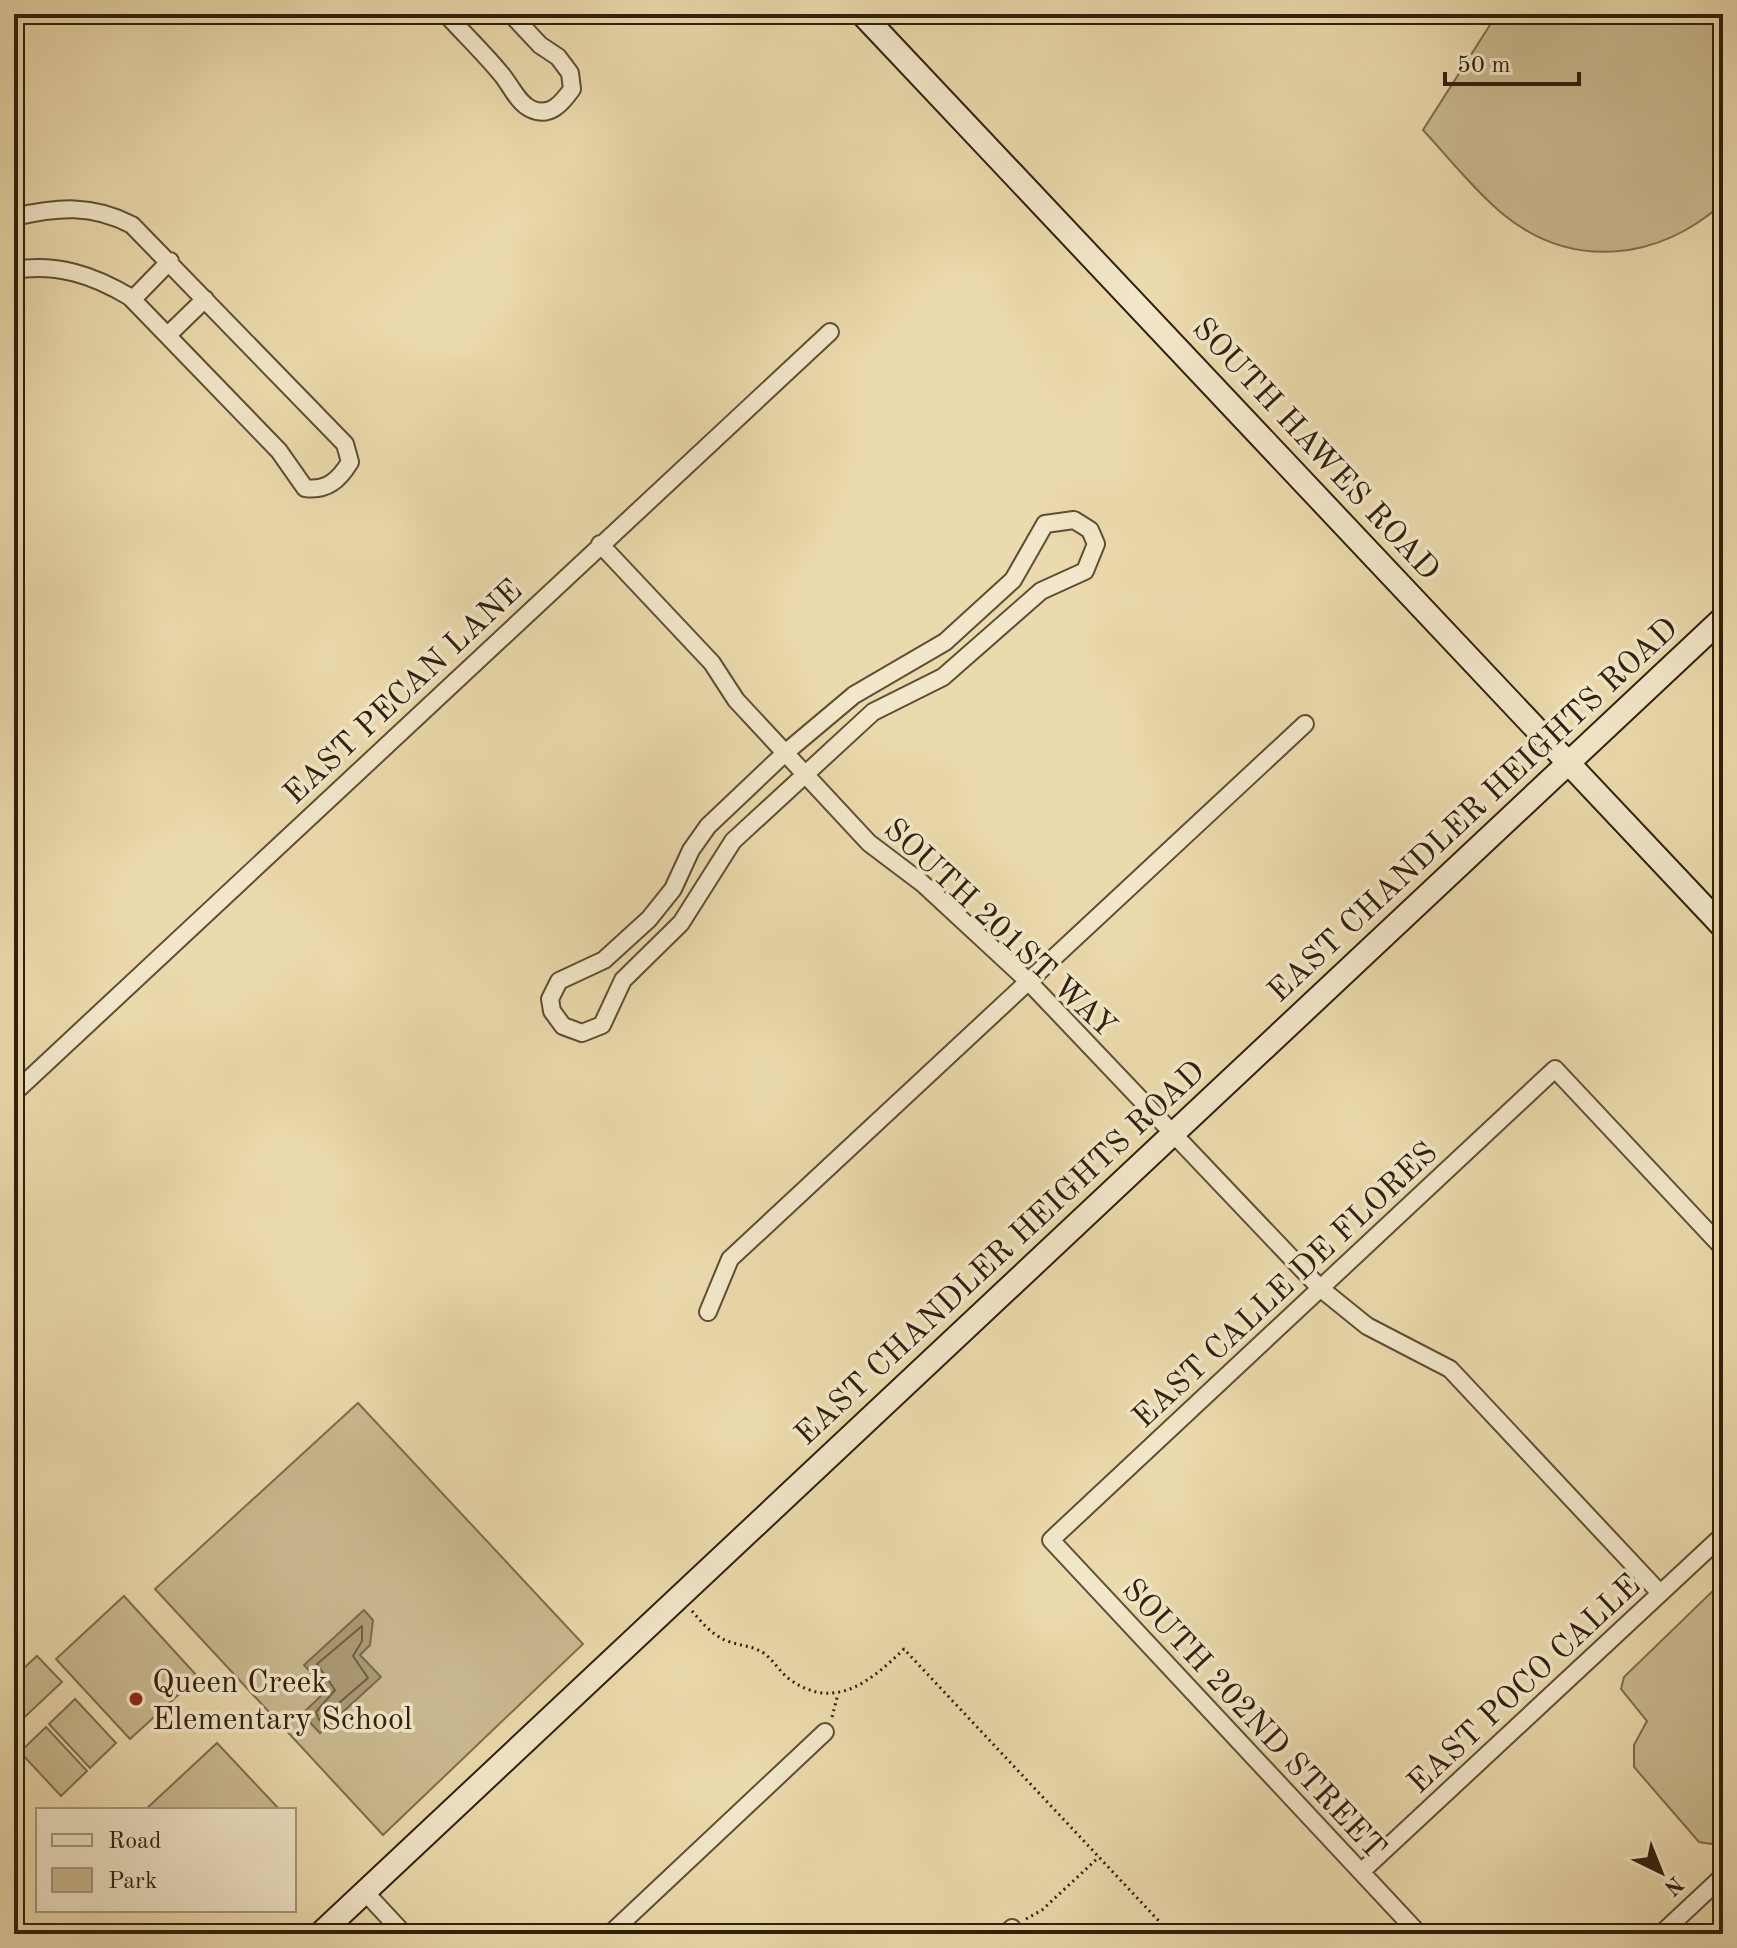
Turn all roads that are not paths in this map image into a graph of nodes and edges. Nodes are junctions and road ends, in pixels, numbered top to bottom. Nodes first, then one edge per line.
1 (446, 14) edge
2 (511, 14) edge
3 (862, 14) edge
4 (14, 217) edge
5 (170, 261) junction
6 (14, 270) edge
7 (133, 299) junction
8 (205, 299) junction
9 (830, 332) dead end
10 (169, 334) junction
11 (600, 544) junction
12 (997, 595) junction
13 (1015, 614) junction
14 (1723, 618) edge
15 (860, 692) junction
16 (873, 712) junction
17 (1305, 724) dead end
18 (785, 753) junction
19 (1570, 762) junction
20 (805, 774) junction
21 (673, 889) junction
22 (696, 900) junction
23 (1723, 927) edge
24 (1028, 981) junction
25 (14, 1093) edge
26 (1172, 1133) junction
27 (1723, 1248) edge
28 (1320, 1288) junction
29 (708, 1312) dead end
30 (1723, 1535) edge
31 (1051, 1540) joint
32 (1660, 1593) junction
33 (825, 1732) road end
34 (1361, 1872) junction
35 (1723, 1876) edge
36 (365, 1892) junction
37 (320, 1934) edge
38 (404, 1934) edge
39 (610, 1934) edge
40 (1419, 1934) edge
41 (1661, 1934) edge

1 - 2 street
3 - 19 main road, SOUTH HAWES ROAD
4 - 5 street
5 - 7 street
5 - 8 street
6 - 7 street
7 - 10 street
8 - 10 street
8 - 10 street
9 - 11 street, EAST PECAN LANE
11 - 18 street, SOUTH 201ST WAY
11 - 25 street, EAST PECAN LANE
12 - 13 street
12 - 13 street
12 - 15 street
13 - 16 street
14 - 19 main road, EAST CHANDLER HEIGHTS ROAD
15 - 16 street
15 - 18 street
16 - 20 street
17 - 24 street
18 - 20 street, SOUTH 201ST WAY
18 - 21 street
19 - 23 main road, SOUTH HAWES ROAD
19 - 26 main road, EAST CHANDLER HEIGHTS ROAD
20 - 22 street
20 - 24 street, SOUTH 201ST WAY
21 - 22 street
21 - 22 street
24 - 26 street, SOUTH 201ST WAY
24 - 29 street
26 - 28 street, SOUTH 201ST WAY
26 - 36 main road, EAST CHANDLER HEIGHTS ROAD
27 - 28 street, EAST CALLE DE FLORES
28 - 31 street, EAST CALLE DE FLORES
28 - 32 street, SOUTH 201ST WAY
30 - 32 street, EAST POCO CALLE
31 - 34 street, SOUTH 202ND STREET
32 - 34 street, EAST POCO CALLE
33 - 39 street
34 - 40 street, SOUTH 202ND STREET
35 - 41 street
36 - 37 main road, EAST CHANDLER HEIGHTS ROAD
36 - 38 street

